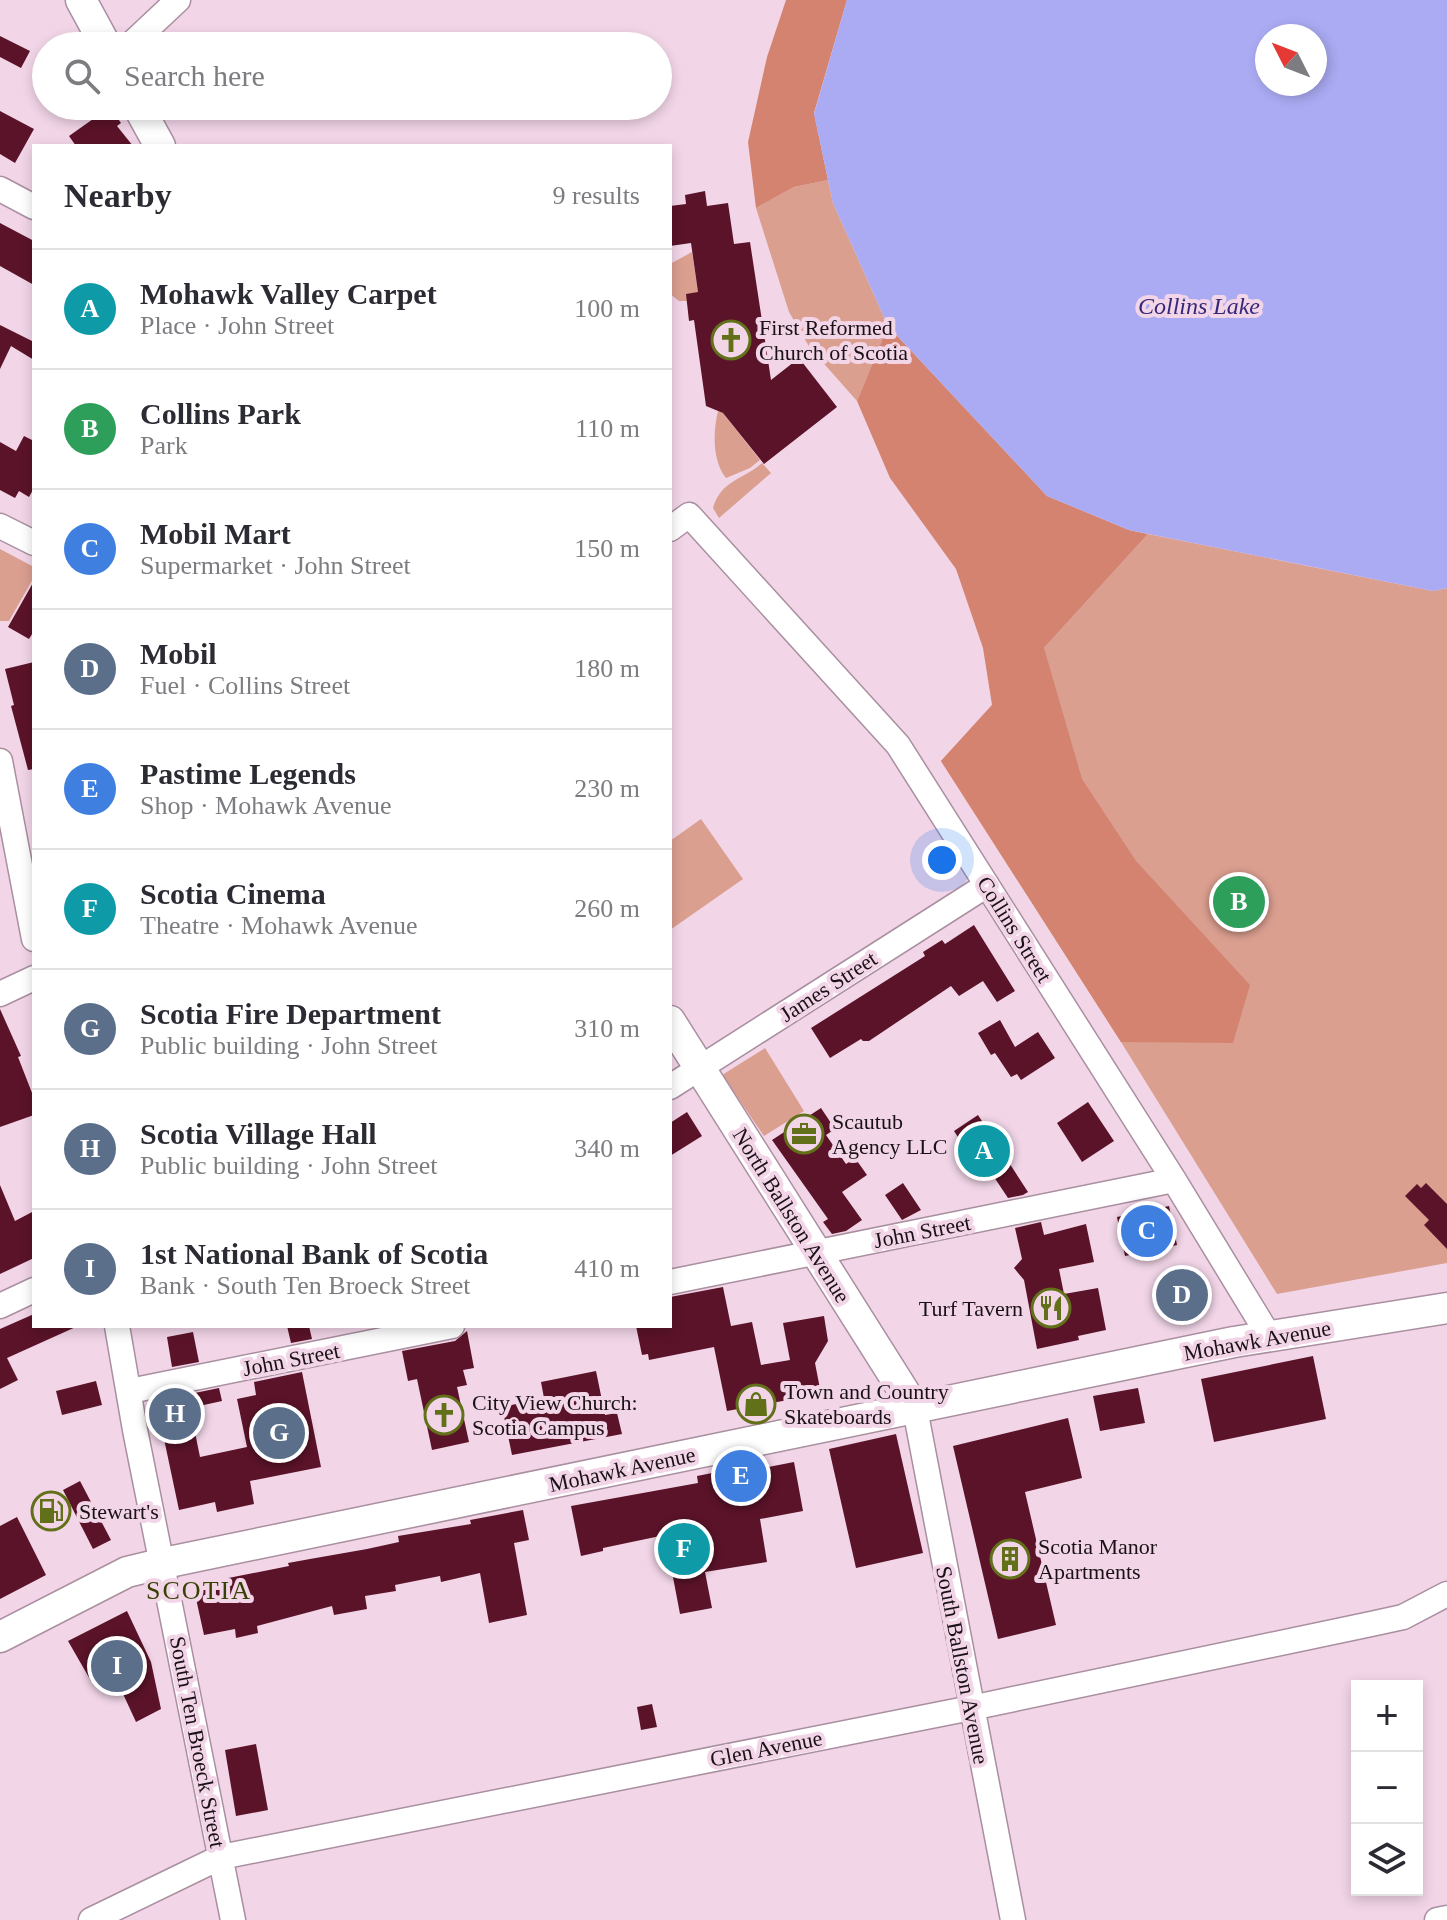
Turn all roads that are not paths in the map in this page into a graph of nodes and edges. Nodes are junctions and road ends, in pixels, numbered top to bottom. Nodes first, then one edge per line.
1 (81, 0) edge
2 (178, 0) edge
3 (98, 32) edge
4 (144, 32) edge
5 (146, 120) edge
6 (159, 144) edge
7 (0, 189) edge
8 (32, 206) edge
9 (680, 522) edge
10 (0, 526) edge
11 (32, 542) edge
12 (0, 761) edge
13 (987, 885) junction
14 (32, 929) edge
15 (32, 979) edge
16 (0, 994) edge
17 (672, 1024) edge
18 (700, 1068) junction
19 (672, 1086) edge
20 (1174, 1180) junction
21 (816, 1252) junction
22 (672, 1282) edge
23 (32, 1291) edge
24 (0, 1306) edge
25 (1447, 1308) edge
26 (117, 1328) edge
27 (442, 1328) edge
28 (1269, 1336) junction
29 (130, 1391) junction
30 (915, 1409) junction
31 (164, 1563) junction
32 (1447, 1594) edge
33 (0, 1637) edge
34 (971, 1708) junction
35 (221, 1857) junction
36 (1447, 1918) edge
37 (91, 1920) edge
38 (233, 1920) edge
39 (1013, 1920) edge
40 (1437, 1920) edge

1 - 3 main road
2 - 4 street
5 - 6 main road
7 - 8 street
9 - 13 street, Collins Street
10 - 11 street
12 - 14 street
13 - 18 street, James Street
13 - 20 street, Collins Street
15 - 16 street
17 - 18 main road, North Ballston Avenue
18 - 19 street, James Street
18 - 21 main road, North Ballston Avenue
20 - 21 street, John Street
20 - 28 street, Collins Street
21 - 22 street, John Street
21 - 30 main road, North Ballston Avenue
23 - 24 street
25 - 28 main road, Mohawk Avenue
26 - 29 street, South Ten Broeck Street
27 - 29 street, John Street
28 - 30 main road, Mohawk Avenue
29 - 31 street, South Ten Broeck Street
30 - 31 main road, Mohawk Avenue
30 - 34 street, South Ballston Avenue
31 - 33 main road, Mohawk Avenue
31 - 35 street, South Ten Broeck Street
32 - 34 street, Glen Avenue
34 - 35 street, Glen Avenue
34 - 39 street, South Ballston Avenue
35 - 37 street, Glen Avenue
35 - 38 street, South Ten Broeck Street
36 - 40 street

